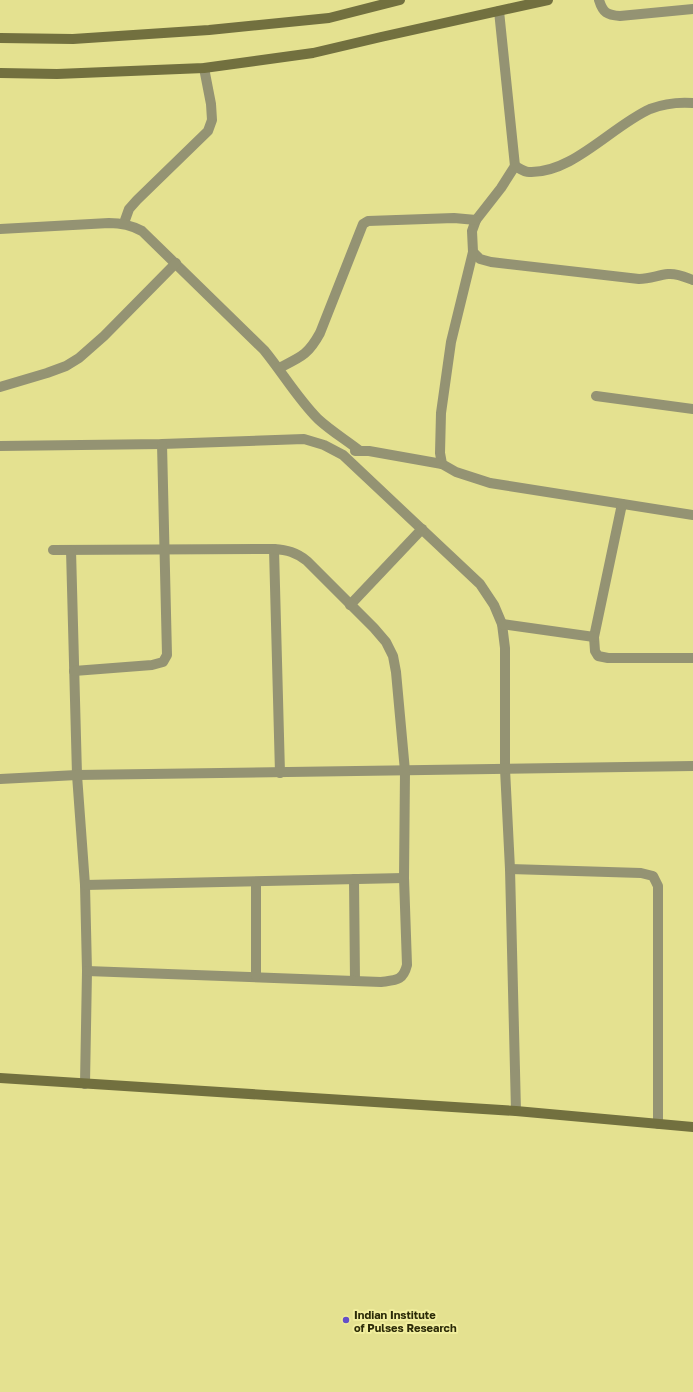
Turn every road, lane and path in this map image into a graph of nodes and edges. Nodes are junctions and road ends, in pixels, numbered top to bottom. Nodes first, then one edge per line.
1 (400, 0) edge
2 (548, 0) edge
3 (599, 0) edge
4 (693, 9) edge
5 (499, 11) junction
6 (0, 38) edge
7 (204, 68) junction
8 (0, 73) edge
9 (693, 103) edge
10 (515, 166) junction
11 (476, 220) junction
12 (124, 224) junction
13 (0, 230) edge
14 (473, 252) junction
15 (176, 263) junction
16 (693, 280) edge
17 (279, 368) junction
18 (0, 387) edge
19 (596, 396) dead end
20 (693, 409) edge
21 (162, 444) junction
22 (0, 446) edge
23 (360, 451) junction
24 (343, 455) junction
25 (442, 464) junction
26 (622, 504) junction
27 (693, 515) edge
28 (422, 529) junction
29 (165, 549) junction
30 (274, 549) junction
31 (53, 550) dead end
32 (71, 550) junction
33 (350, 604) junction
34 (502, 624) junction
35 (594, 638) junction
36 (693, 658) edge
37 (74, 671) junction
38 (693, 766) edge
39 (505, 769) junction
40 (405, 771) junction
41 (280, 773) junction
42 (76, 775) junction
43 (0, 779) edge
44 (510, 869) junction
45 (404, 878) junction
46 (354, 879) junction
47 (256, 882) junction
48 (85, 885) junction
49 (87, 971) junction
50 (256, 976) junction
51 (355, 981) junction
52 (0, 1078) edge
53 (85, 1084) junction
54 (516, 1112) junction
55 (658, 1124) junction
56 (693, 1127) edge

1 - 6 street
2 - 5 street
3 - 4 street
5 - 7 street
5 - 10 street
7 - 8 street
7 - 12 street
9 - 10 street
10 - 11 street
11 - 14 street
11 - 17 street
12 - 13 street
12 - 15 street
14 - 16 street
14 - 25 street
15 - 17 street
15 - 18 street
17 - 23 street
19 - 20 street
21 - 22 street
21 - 24 street
21 - 29 street
23 - 24 street
23 - 25 street
24 - 28 street
25 - 26 street
26 - 27 street
26 - 35 street
28 - 33 street
28 - 34 street
29 - 30 street
29 - 32 street
29 - 37 street
30 - 33 street
30 - 41 street
31 - 32 street
32 - 37 street
33 - 40 street
34 - 35 street
34 - 39 street
35 - 36 street
37 - 42 street
38 - 39 street
39 - 40 street
39 - 44 street
40 - 41 street
40 - 45 street
41 - 42 street
42 - 43 street
42 - 48 street
44 - 54 street
44 - 55 street
45 - 46 street
45 - 51 street
46 - 47 street
46 - 51 street
47 - 48 street
47 - 50 street
48 - 49 street
49 - 50 street
49 - 53 street
50 - 51 street
52 - 53 street
53 - 54 street
54 - 55 street
55 - 56 street

